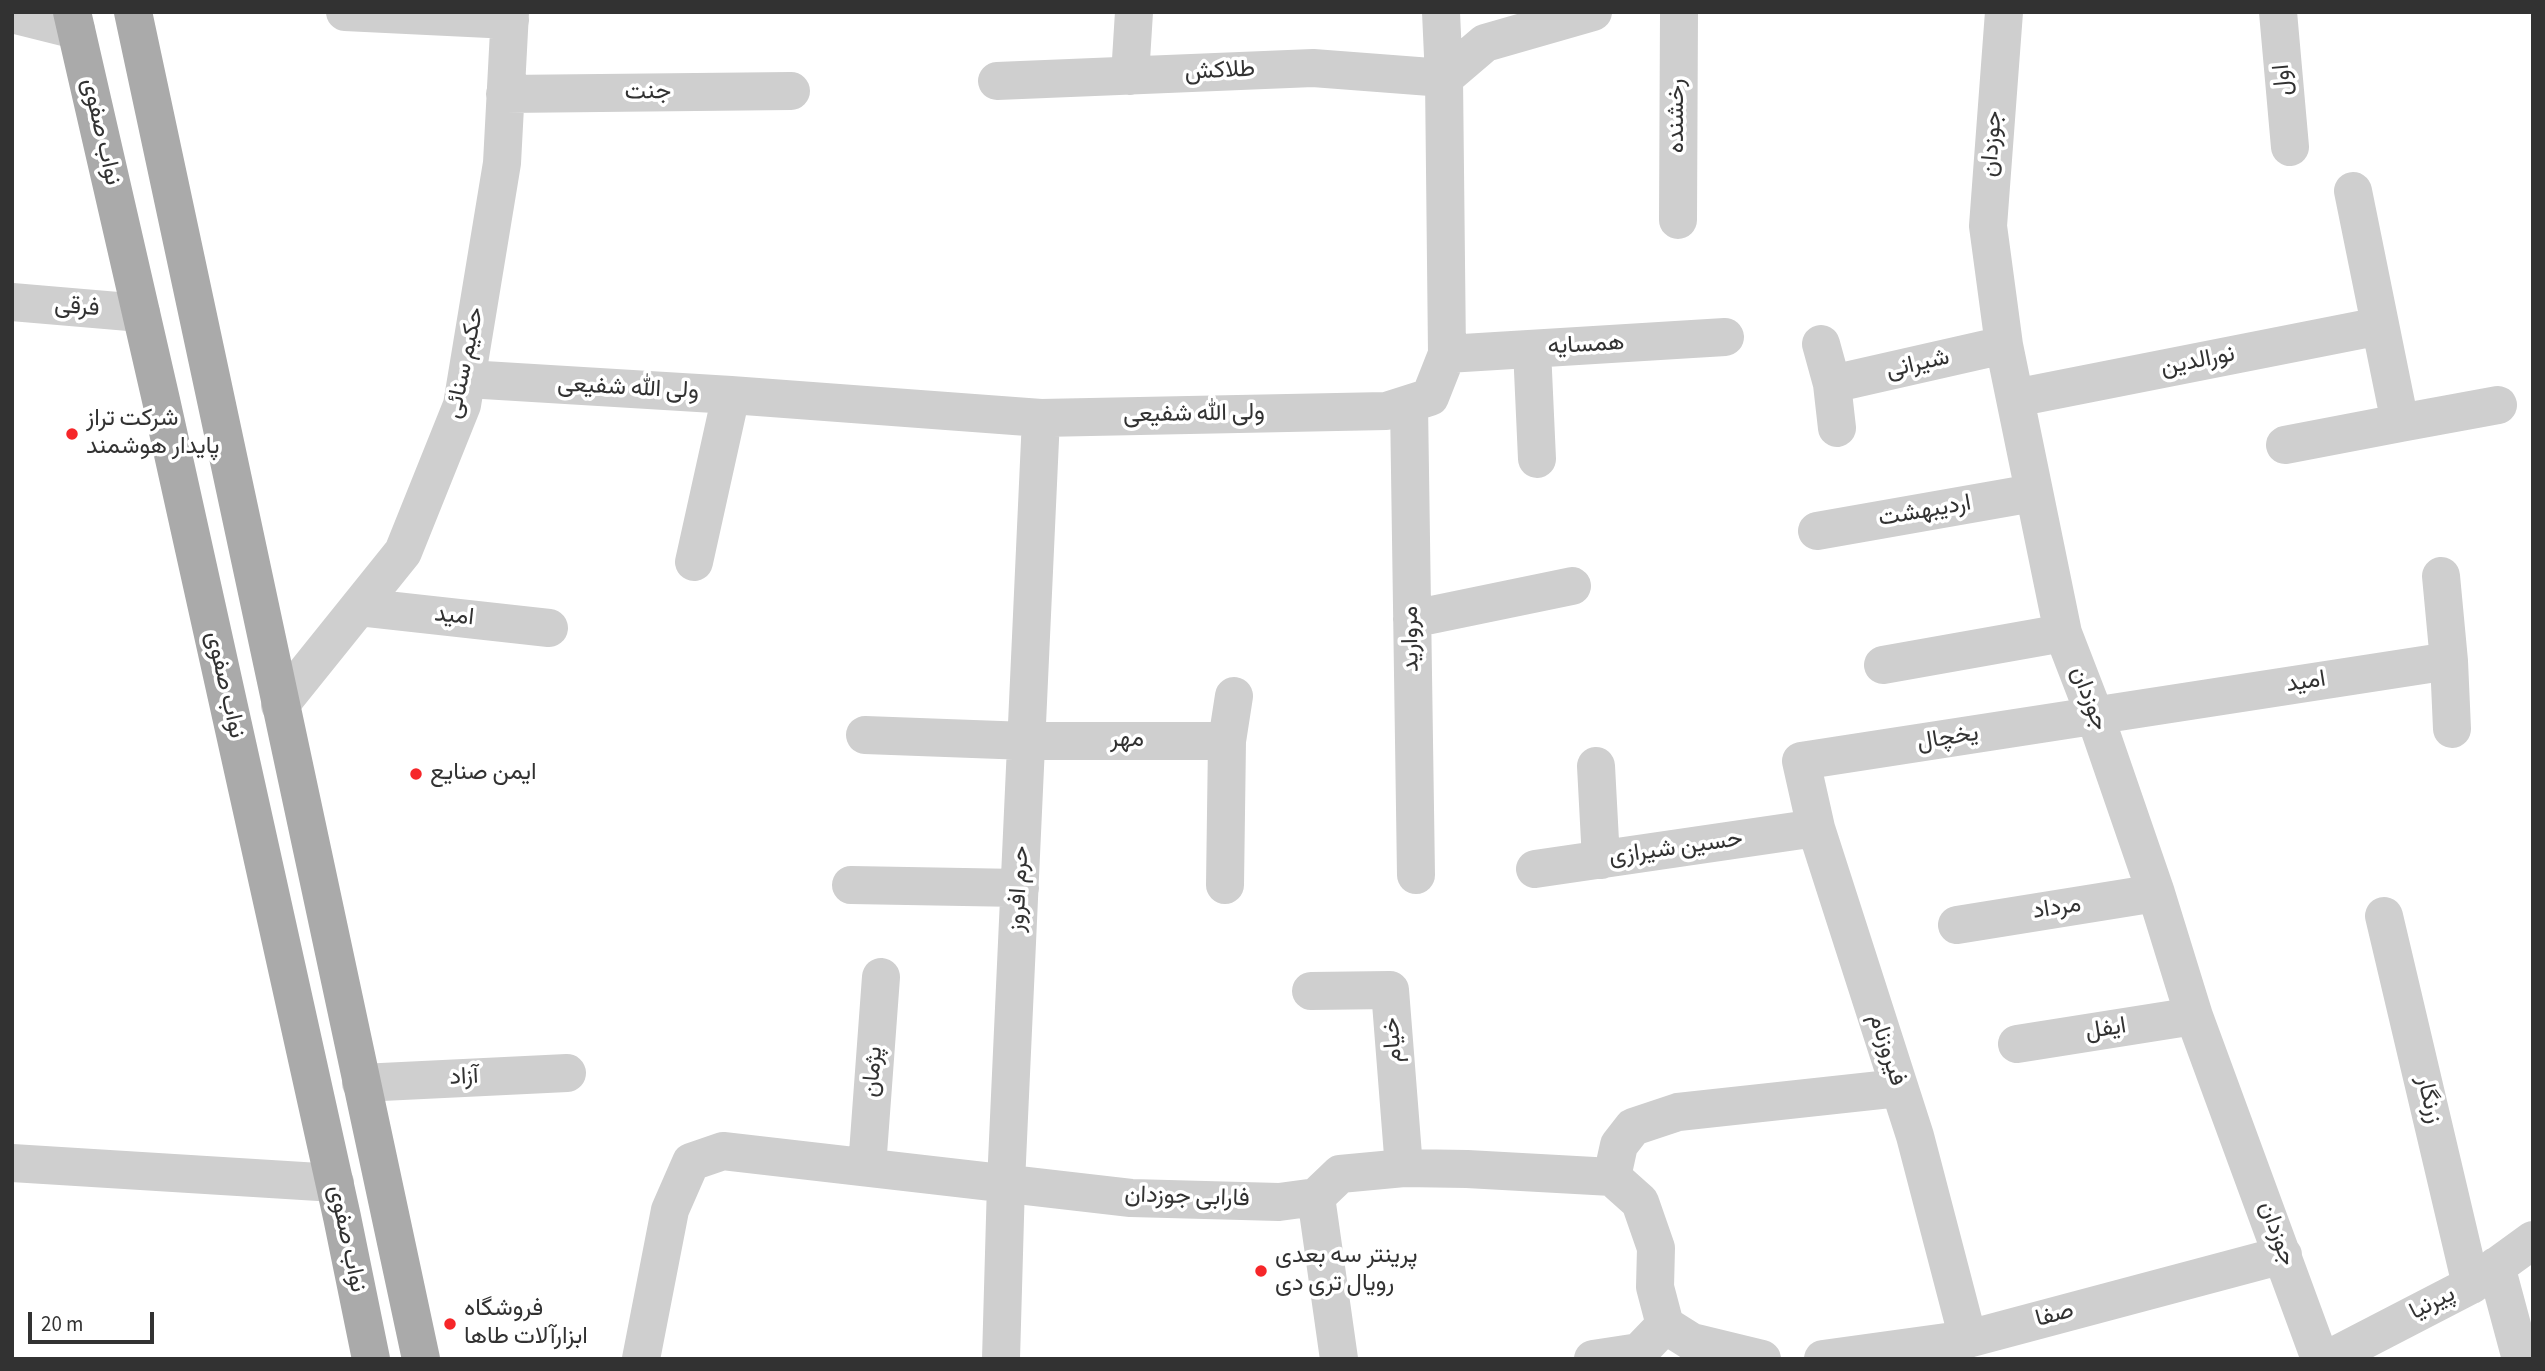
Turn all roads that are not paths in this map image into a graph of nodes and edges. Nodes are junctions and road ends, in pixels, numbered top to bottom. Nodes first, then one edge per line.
1 (133, 12) edge
2 (345, 12) edge
3 (1134, 12) edge
4 (1441, 12) edge
5 (1593, 12) edge
6 (1679, 12) edge
7 (2004, 12) edge
8 (2278, 12) edge
9 (12, 14) edge
10 (510, 16) edge
11 (74, 21) edge
12 (1130, 76) junction
13 (1444, 78) junction
14 (997, 81) dead end
15 (791, 91) dead end
16 (505, 94) junction
17 (2290, 147) dead end
18 (2353, 191) dead end
19 (1678, 220) dead end
20 (12, 302) edge
21 (141, 313) junction
22 (2380, 326) junction
23 (1725, 337) dead end
24 (1821, 344) dead end
25 (2004, 345) junction
26 (1532, 349) junction
27 (1447, 354) junction
28 (467, 379) junction
29 (1832, 384) junction
30 (731, 395) junction
31 (2015, 398) junction
32 (1409, 404) junction
33 (2498, 405) dead end
34 (1041, 418) junction
35 (2400, 423) junction
36 (1837, 428) dead end
37 (2286, 445) dead end
38 (1537, 459) dead end
39 (2033, 493) junction
40 (1817, 531) dead end
41 (694, 562) dead end
42 (2441, 576) dead end
43 (1572, 586) dead end
44 (359, 607) junction
45 (1412, 619) junction
46 (549, 628) dead end
47 (2063, 633) junction
48 (2449, 661) junction
49 (1883, 665) dead end
50 (1234, 696) dead end
51 (280, 705) junction
52 (2095, 716) junction
53 (2452, 729) dead end
54 (864, 735) dead end
55 (1027, 741) junction
56 (1227, 741) junction
57 (1801, 761) joint
58 (1596, 766) dead end
59 (1816, 828) junction
60 (1601, 860) junction
61 (1535, 869) dead end
62 (1416, 874) dead end
63 (850, 885) dead end
64 (1225, 885) dead end
65 (1020, 888) junction
66 (2156, 893) junction
67 (2384, 916) dead end
68 (1957, 925) dead end
69 (881, 977) dead end
70 (1311, 991) dead end
71 (2194, 1016) junction
72 (2017, 1044) dead end
73 (567, 1073) dead end
74 (360, 1083) junction
75 (1899, 1088) junction
76 (12, 1163) edge
77 (867, 1167) junction
78 (1404, 1168) junction
79 (1612, 1177) junction
80 (335, 1183) junction
81 (1006, 1183) junction
82 (1316, 1197) junction
83 (2533, 1240) edge
84 (2284, 1255) junction
85 (2484, 1275) junction
86 (1664, 1325) junction
87 (1968, 1339) junction
88 (371, 1359) edge
89 (421, 1359) edge
90 (641, 1359) edge
91 (1001, 1359) edge
92 (1339, 1359) edge
93 (1593, 1359) edge
94 (1762, 1359) edge
95 (1824, 1359) edge
96 (2320, 1359) edge
97 (2328, 1359) edge
98 (2521, 1359) edge

1 - 51 main road, نواب صفوی
2 - 10 street
3 - 12 street
4 - 13 street, ولی الله شفیعی
5 - 13 street
6 - 19 street, رخشنده
7 - 25 street, جوزدان
8 - 17 street, اول
9 - 11 street
10 - 16 street, حکیم سنائی
11 - 21 main road, نواب صفوی
12 - 13 street, طلاکش
12 - 14 street, طلاکش
13 - 27 street, ولی الله شفیعی
15 - 16 street, جنت
16 - 28 street, حکیم سنائی
18 - 22 street
20 - 21 street, فرقی
21 - 80 main road, نواب صفوی
22 - 31 street, نورالدین
22 - 35 street
23 - 26 street, همسایه
24 - 29 street
25 - 29 street, شیرانی
25 - 31 street, جوزدان
26 - 27 street, همسایه
26 - 38 street
27 - 32 street, ولی الله شفیعی
28 - 30 street, ولی الله شفیعی
28 - 44 street, حکیم سنائی
29 - 36 street
30 - 34 street, ولی الله شفیعی
30 - 41 street
31 - 39 street, جوزدان
32 - 34 street, ولی الله شفیعی
32 - 45 street, مروارید
33 - 35 street
34 - 55 street, حرم افروز
35 - 37 street
39 - 40 street, اردیبهشت
39 - 47 street, جوزدان
42 - 48 street
43 - 45 street
44 - 46 street, امید
44 - 51 street, حکیم سنائی
45 - 62 street, مروارید
47 - 49 street
47 - 52 street, جوزدان
48 - 52 street, امید
48 - 53 street
50 - 56 street
51 - 74 main road, نواب صفوی
52 - 57 street, یخچال
52 - 66 street, جوزدان
54 - 55 street, مهر
55 - 56 street, مهر
55 - 65 street, حرم افروز
56 - 64 street
57 - 59 street, فیروزنام
58 - 60 street
59 - 60 street, حسین شیرازی
59 - 75 street, فیروزنام
60 - 61 street, حسین شیرازی
63 - 65 street
65 - 81 street, حرم افروز
66 - 68 street, مرداد
66 - 71 street, جوزدان
67 - 85 street, زرنگار
69 - 77 street, پژمان
70 - 78 street, خیام
71 - 72 street, ایفل
71 - 84 street, جوزدان
73 - 74 street, آزاد
74 - 89 main road, نواب صفوی
75 - 79 street
75 - 87 street, فیروزنام
76 - 80 street
77 - 81 street, فارابی جوزدان
77 - 90 street, فارابی جوزدان
78 - 79 street
78 - 82 street
79 - 86 street
80 - 88 main road, نواب صفوی
81 - 82 street, فارابی جوزدان
81 - 91 street, حرم افروز
82 - 92 street
83 - 85 street, پیرنیا
84 - 87 street, صفا
84 - 96 street, جوزدان
85 - 97 street, پیرنیا
85 - 98 street, زرنگار
86 - 93 street
86 - 94 street
87 - 95 street, صفا

